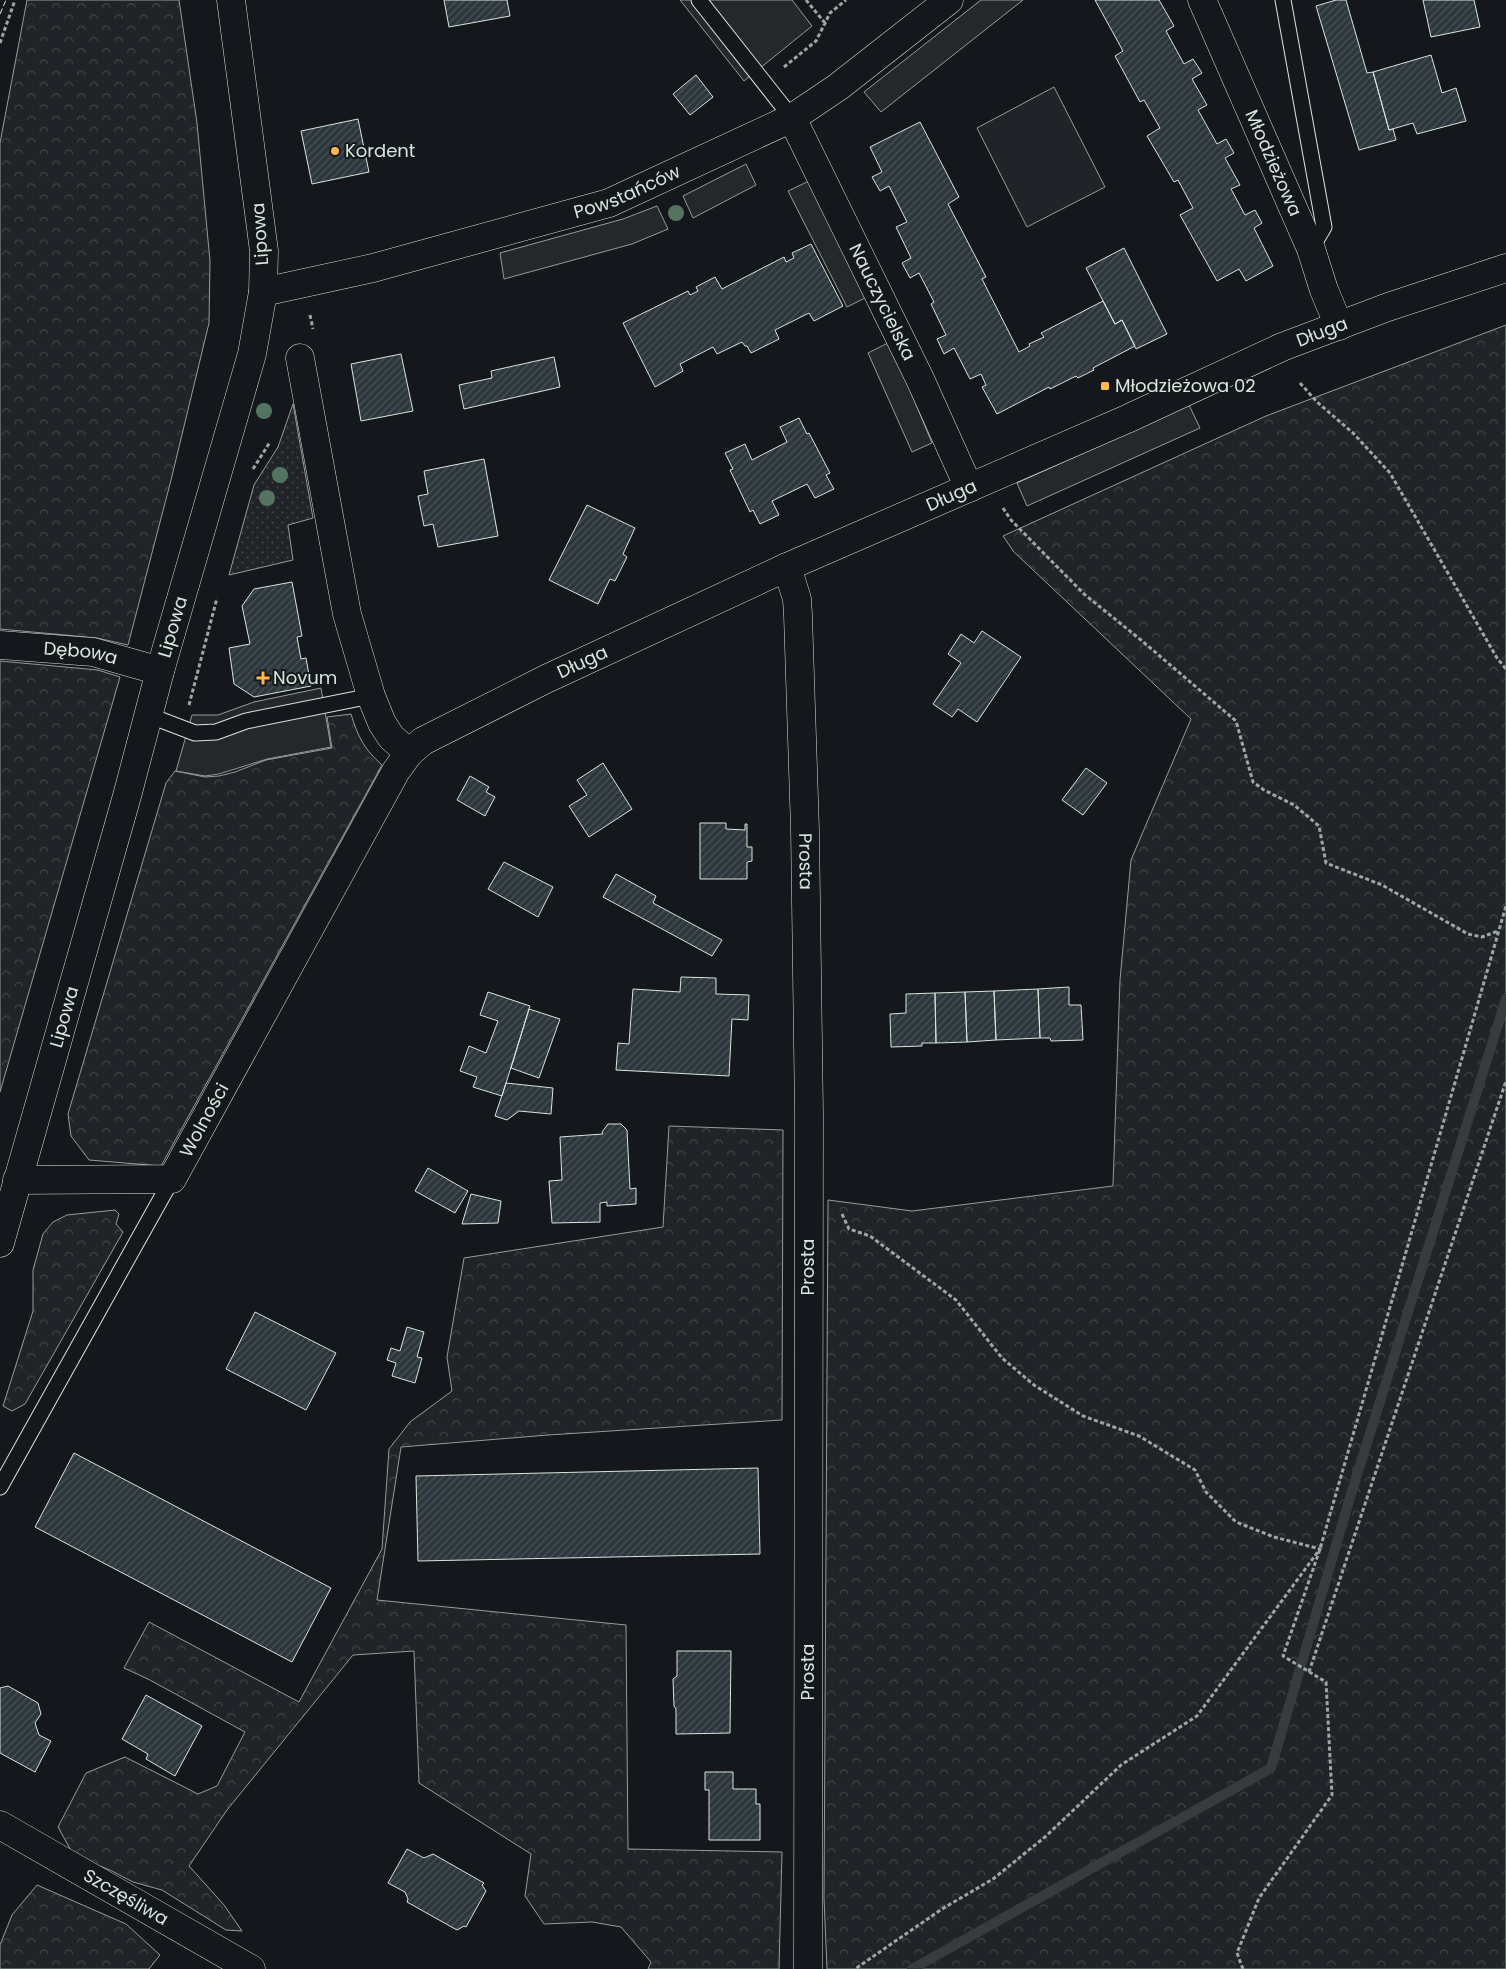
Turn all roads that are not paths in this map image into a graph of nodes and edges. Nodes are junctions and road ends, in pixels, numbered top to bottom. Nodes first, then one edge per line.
1 (232, 0) edge
2 (698, 0) edge
3 (949, 0) edge
4 (1202, 0) edge
5 (1283, 0) edge
6 (792, 118) junction
7 (1311, 249) junction
8 (1506, 268) edge
9 (263, 292) junction
10 (1339, 326) junction
11 (308, 348) road end
12 (969, 488) junction
13 (787, 567) junction
14 (0, 645) edge
15 (160, 671) junction
16 (371, 696) junction
17 (148, 715) junction
18 (409, 753) junction
19 (172, 1179) junction
20 (17, 1180) junction
21 (0, 1243) edge
22 (0, 1487) edge
23 (0, 1825) edge
24 (251, 1969) edge
25 (808, 1969) edge

1 - 9 street, Lipowa
2 - 6 lane
3 - 6 street, Powstańców
4 - 7 street, Młodzieżowa
5 - 7 lane
6 - 9 street, Powstańców
6 - 12 street, Nauczycielska
7 - 10 street, Młodzieżowa
8 - 10 street, Długa
9 - 15 street, Lipowa
10 - 12 street, Długa
11 - 16 street
12 - 13 street, Długa
13 - 18 street, Długa
13 - 25 street, Prosta
14 - 15 street, Dębowa
15 - 17 street, Lipowa
16 - 17 lane
16 - 18 street
17 - 20 street, Lipowa
18 - 19 street, Wolności
19 - 20 street
19 - 22 lane, Wolności
20 - 21 street, Lipowa
23 - 24 street, Szczęśliwa

